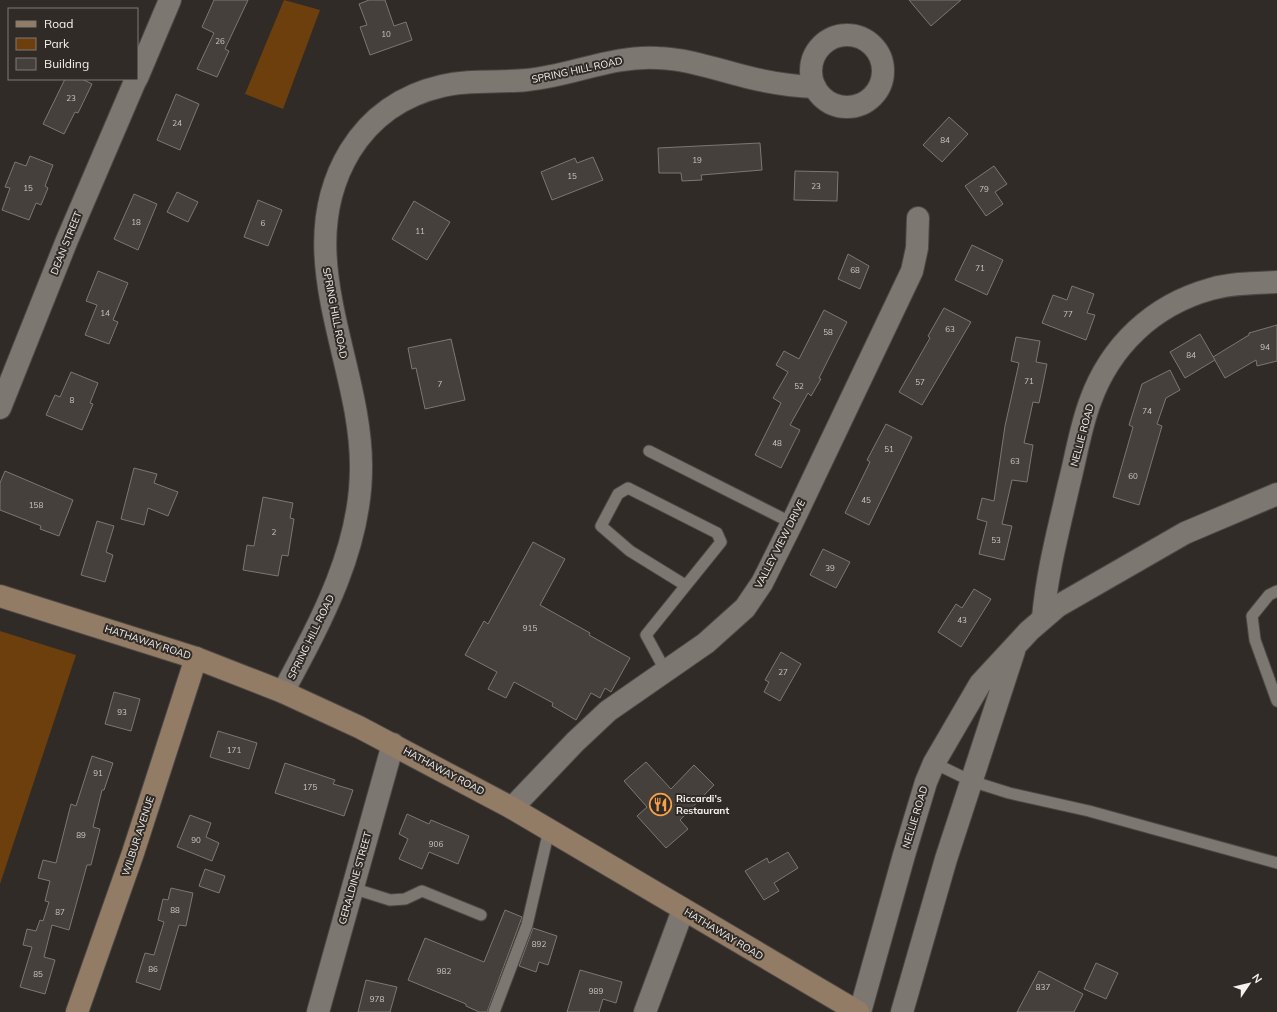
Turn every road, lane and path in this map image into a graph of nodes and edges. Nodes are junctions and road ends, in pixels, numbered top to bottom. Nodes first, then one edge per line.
1 (170, 0) edge
2 (138, 76) edge
3 (136, 80) edge
4 (815, 87) dead end
5 (918, 218) dead end
6 (1277, 282) edge
7 (0, 408) edge
8 (650, 451) dead end
9 (1277, 494) edge
10 (792, 523) junction
11 (685, 585) junction
12 (1277, 591) edge
13 (0, 596) edge
14 (1043, 618) junction
15 (1016, 644) junction
16 (196, 658) junction
17 (666, 672) junction
18 (283, 692) junction
19 (1277, 701) edge
20 (393, 744) junction
21 (934, 763) junction
22 (971, 782) junction
23 (512, 808) junction
24 (549, 830) junction
25 (1277, 864) edge
26 (352, 888) junction
27 (683, 910) junction
28 (481, 915) dead end
29 (77, 1012) edge
30 (318, 1012) edge
31 (494, 1012) edge
32 (645, 1012) edge
33 (859, 1012) edge
34 (902, 1012) edge

1 - 2 street, DEAN STREET
3 - 7 street, DEAN STREET
4 - 18 street, SPRING HILL ROAD
5 - 10 street, VALLEY VIEW DRIVE
6 - 14 street, NELLIE ROAD
8 - 10 lane
9 - 14 street
10 - 17 street, VALLEY VIEW DRIVE
11 - 11 lane
11 - 17 lane
12 - 19 lane
13 - 16 main road, HATHAWAY ROAD
14 - 15 street, NELLIE ROAD
15 - 21 street, NELLIE ROAD
15 - 22 street, NELLIE ROAD
16 - 18 main road, HATHAWAY ROAD
16 - 29 main road, WILBUR AVENUE
17 - 23 street, VALLEY VIEW DRIVE
18 - 20 main road, HATHAWAY ROAD
20 - 23 main road, HATHAWAY ROAD
20 - 26 street, GERALDINE STREET
21 - 22 lane
21 - 33 street, NELLIE ROAD
22 - 25 lane
22 - 34 street, NELLIE ROAD
23 - 24 main road, HATHAWAY ROAD
24 - 27 main road, HATHAWAY ROAD
24 - 31 lane
26 - 28 lane
26 - 30 street, GERALDINE STREET
27 - 32 street
27 - 33 main road, HATHAWAY ROAD

